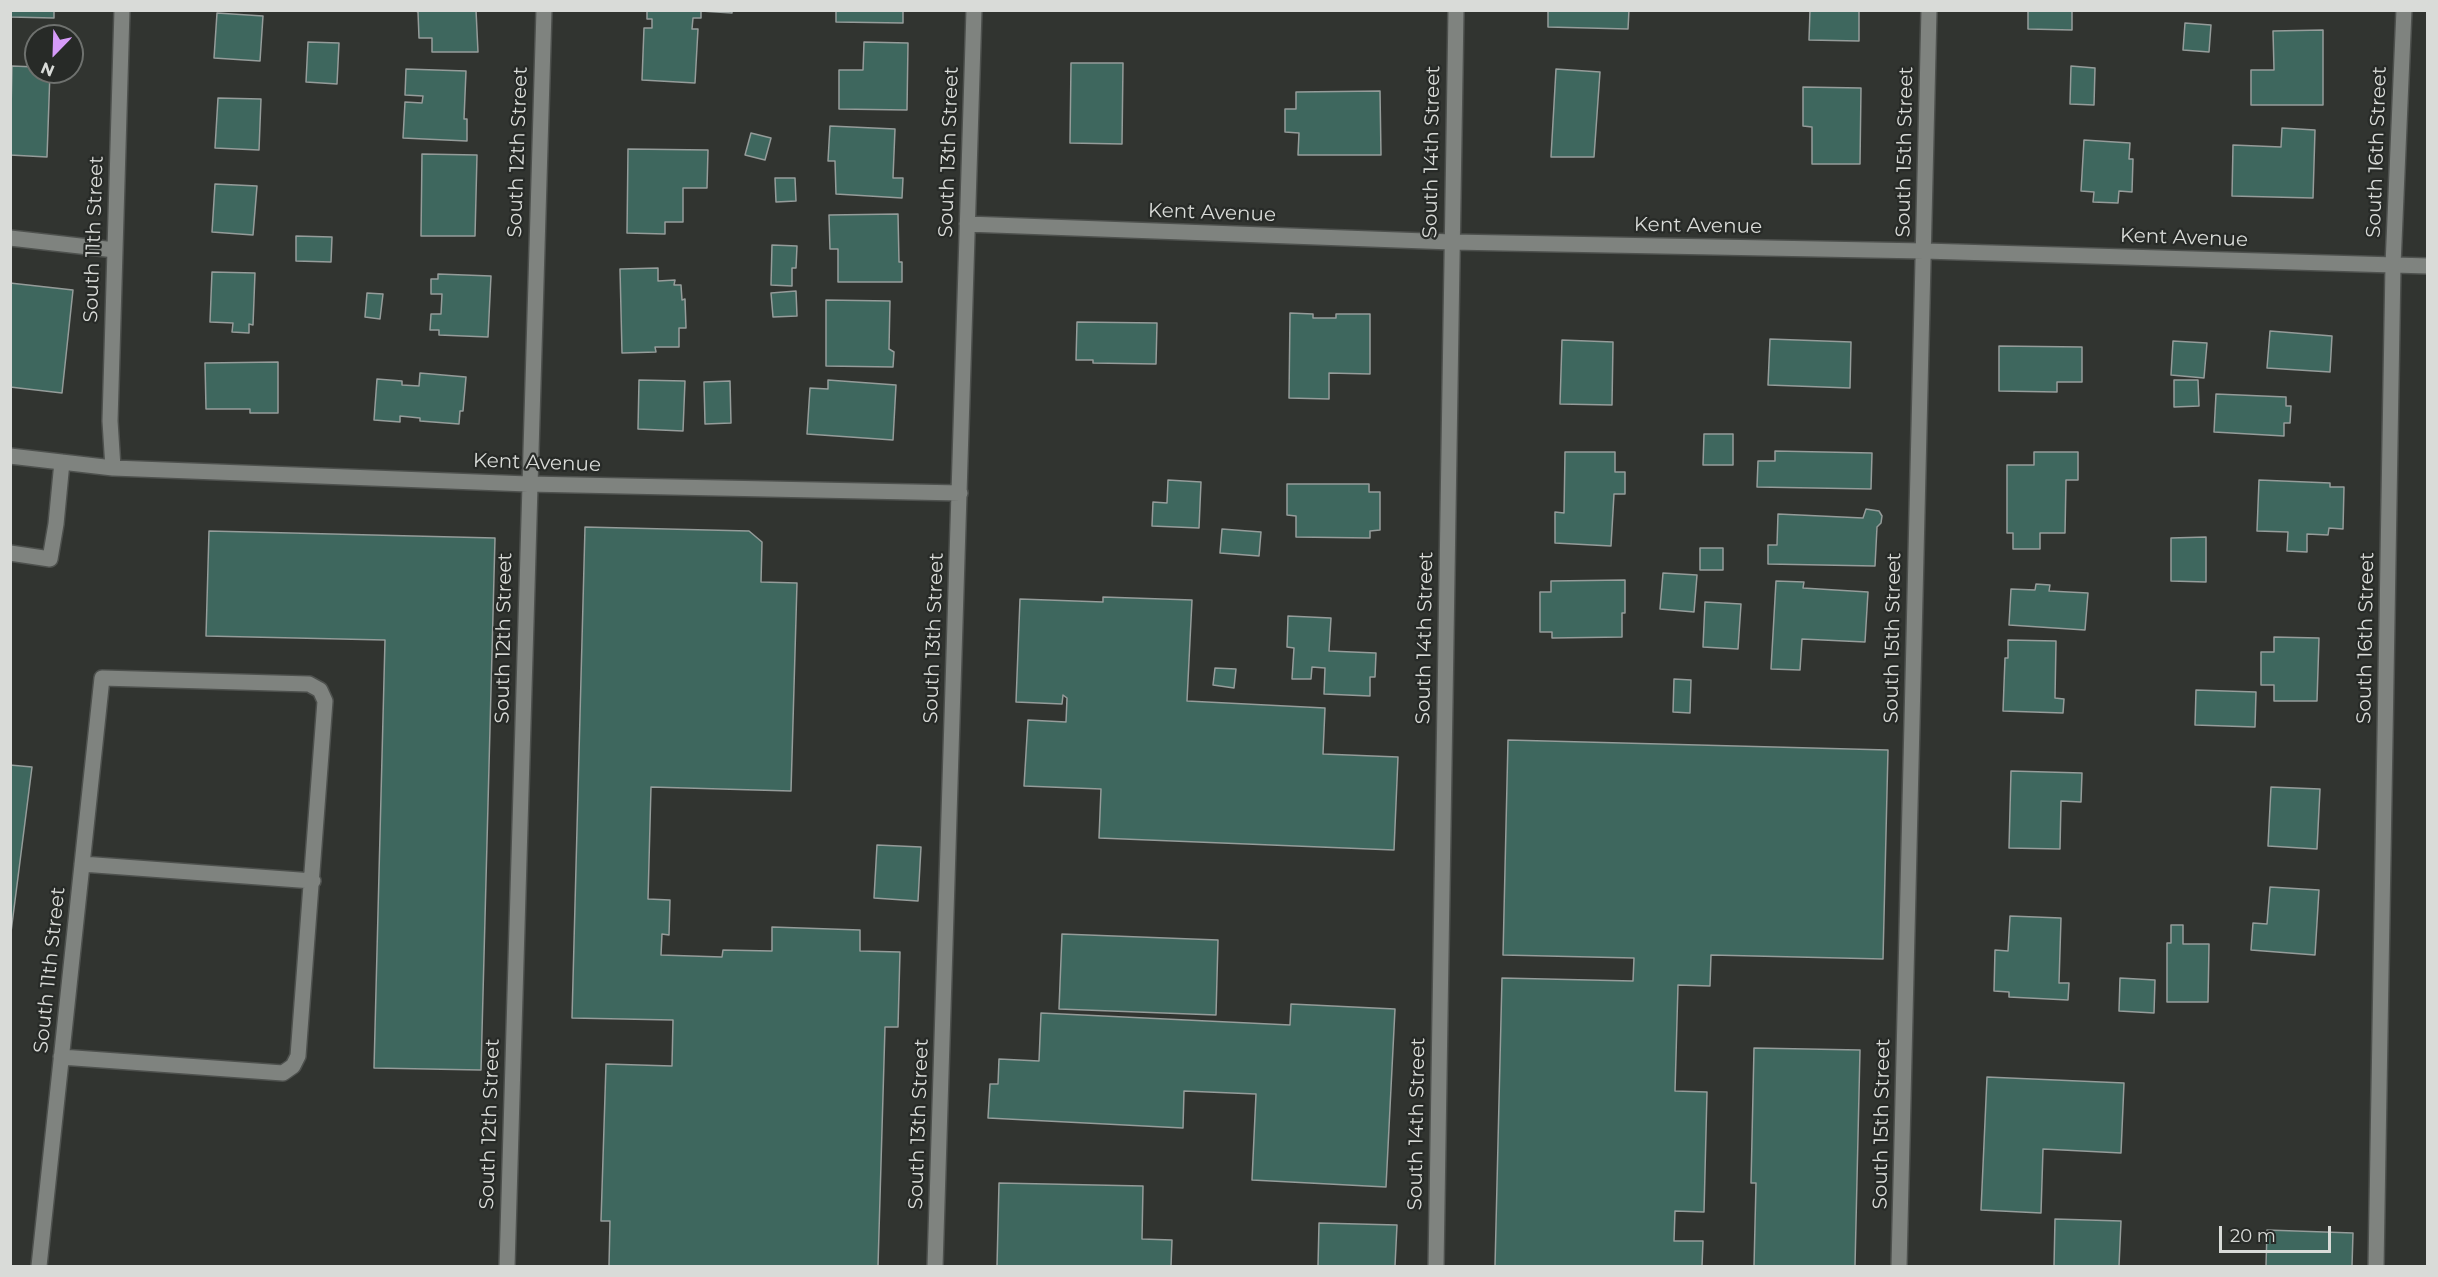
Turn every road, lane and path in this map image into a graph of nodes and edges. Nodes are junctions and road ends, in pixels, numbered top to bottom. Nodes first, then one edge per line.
1 (122, 10) edge
2 (544, 10) edge
3 (974, 10) edge
4 (1456, 10) edge
5 (1929, 10) edge
6 (2404, 10) edge
7 (967, 224) junction
8 (10, 238) edge
9 (1452, 242) junction
10 (115, 250) junction
11 (1924, 251) junction
12 (2393, 265) junction
13 (2427, 266) edge
14 (10, 456) edge
15 (62, 462) junction
16 (113, 468) junction
17 (528, 484) junction
18 (960, 493) junction
19 (10, 553) edge
20 (82, 864) junction
21 (313, 881) junction
22 (62, 1057) junction
23 (39, 1266) edge
24 (507, 1266) edge
25 (935, 1266) edge
26 (1436, 1266) edge
27 (1899, 1266) edge
28 (2376, 1266) edge

1 - 10 street, South 11th Street
2 - 17 street, South 12th Street
3 - 7 street, South 13th Street
4 - 9 street, South 14th Street
5 - 11 street, South 15th Street
6 - 12 street, South 16th Street
7 - 9 street, Kent Avenue
7 - 18 street, South 13th Street
8 - 10 street
9 - 11 street, Kent Avenue
9 - 26 street, South 14th Street
10 - 16 street, South 11th Street
11 - 12 street, Kent Avenue
11 - 27 street, South 15th Street
12 - 13 street, Kent Avenue
12 - 28 street, South 16th Street
14 - 15 street, Kent Avenue
15 - 16 street, Kent Avenue
15 - 19 street
16 - 17 street, Kent Avenue
17 - 18 street, Kent Avenue
17 - 24 street, South 12th Street
18 - 25 street, South 13th Street
20 - 21 street
20 - 21 street, South 11th Street
20 - 22 street, South 11th Street
21 - 22 street
22 - 23 street, South 11th Street

